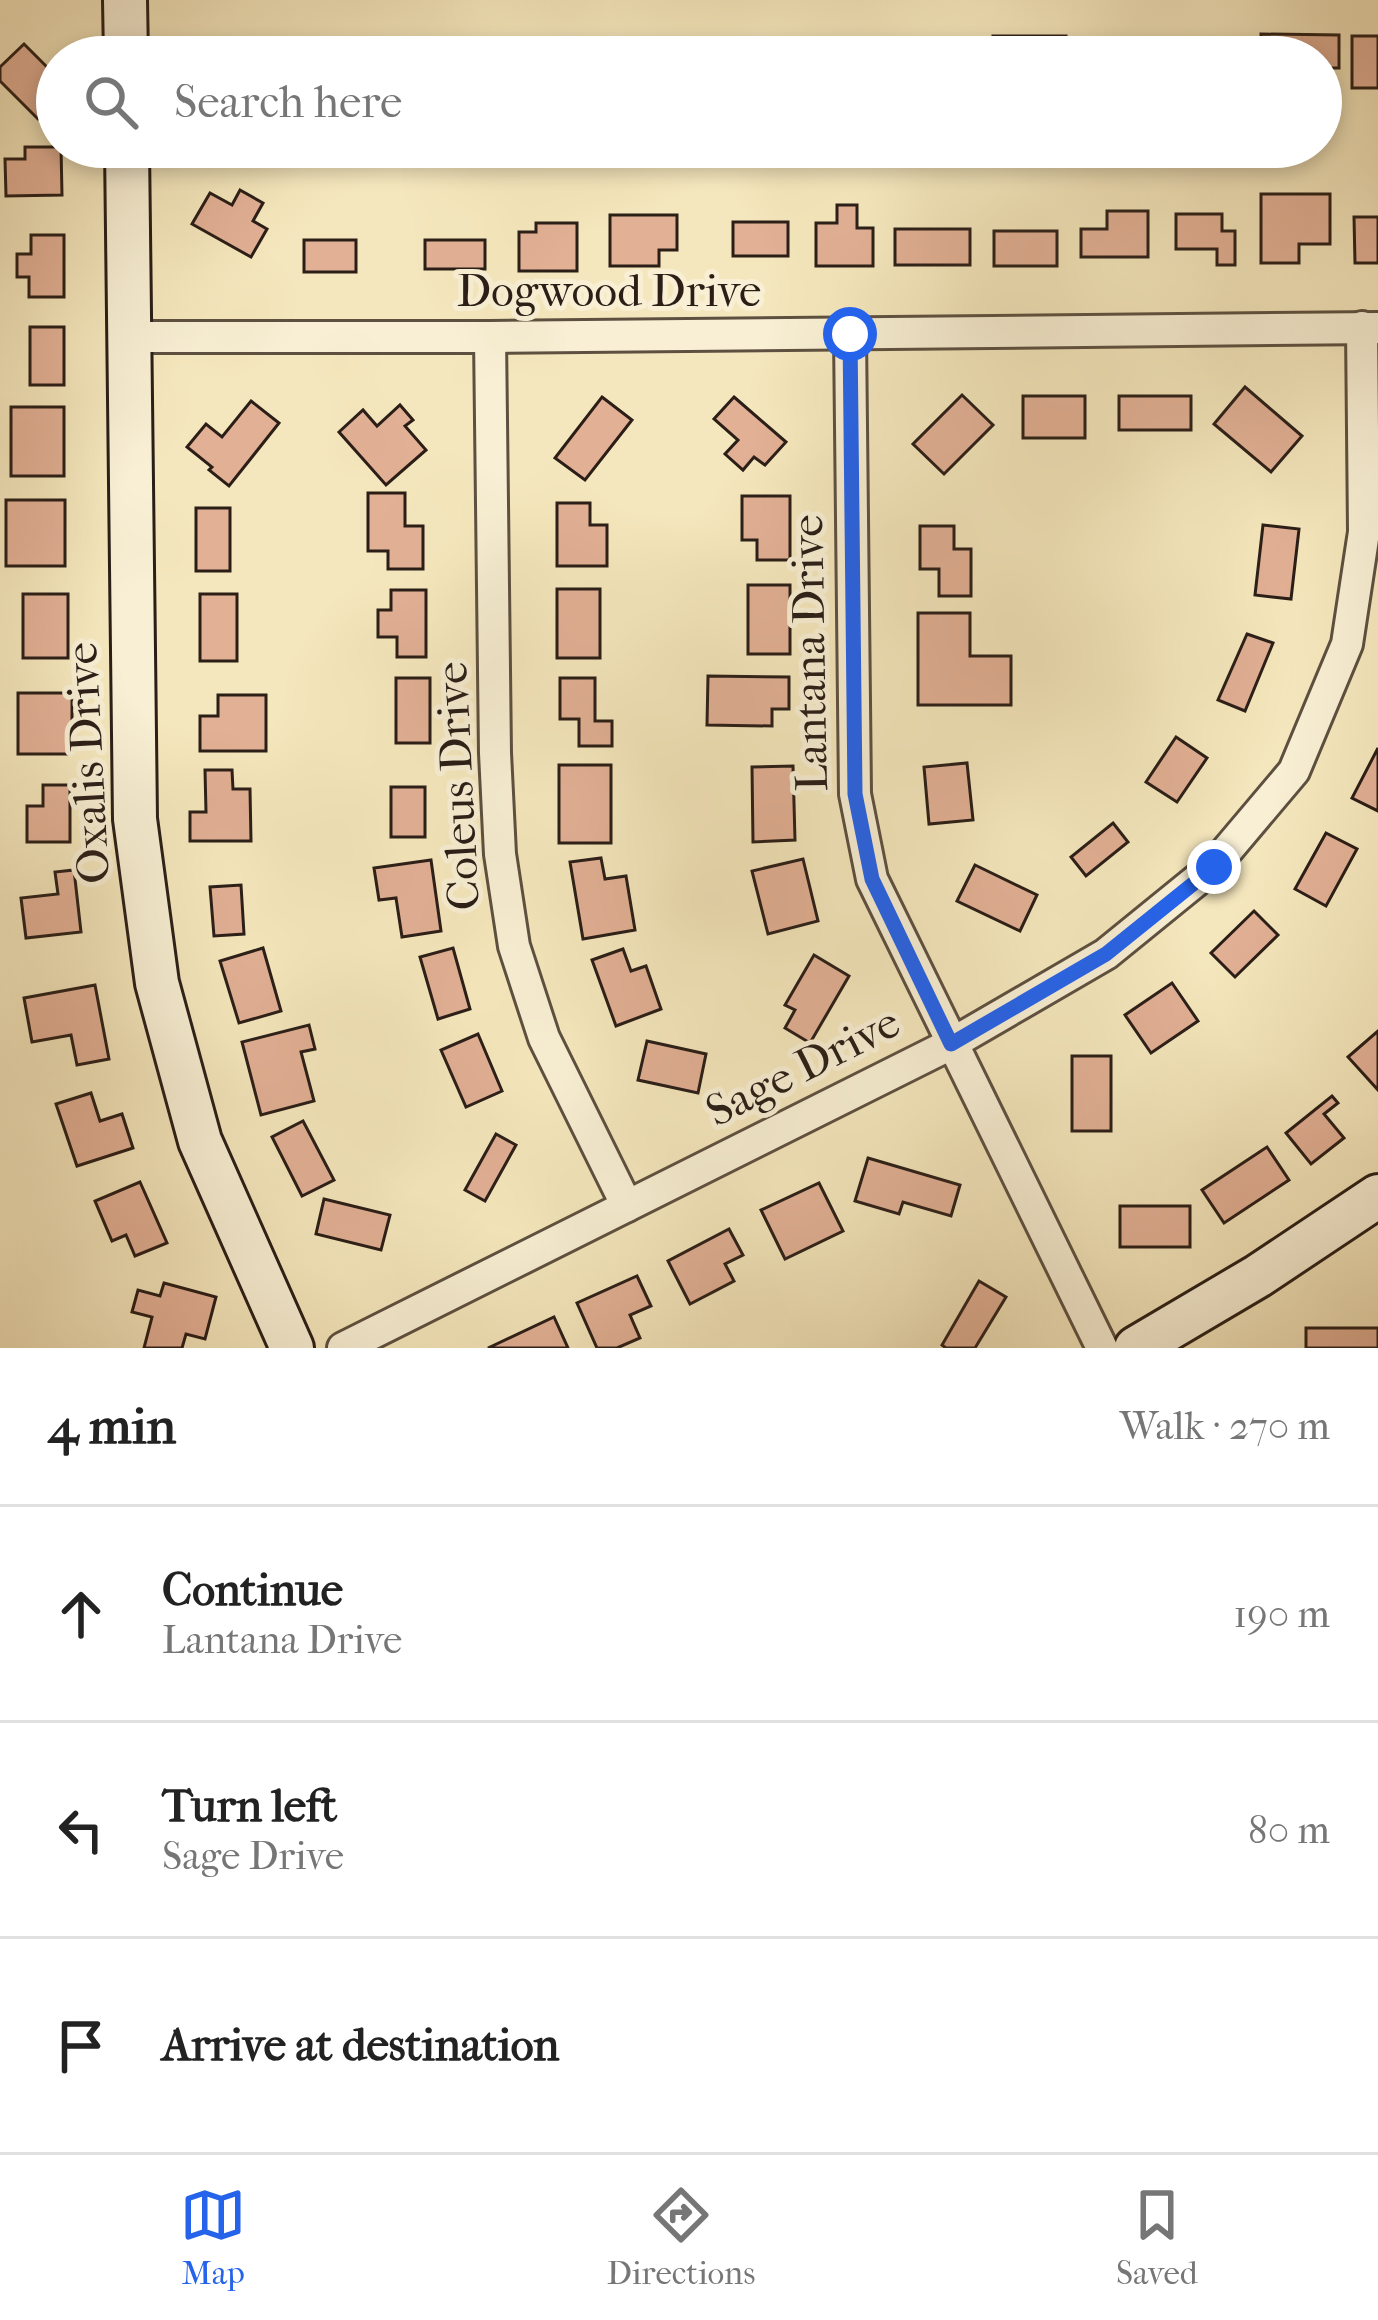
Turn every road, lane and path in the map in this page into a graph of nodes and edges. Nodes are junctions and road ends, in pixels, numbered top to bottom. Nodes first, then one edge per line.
1 (125, 0) edge
2 (126, 36) edge
3 (127, 168) edge
4 (1370, 327) edge
5 (850, 334) junction
6 (128, 337) junction
7 (490, 337) junction
8 (951, 1044) junction
9 (627, 1206) junction
10 (1374, 1209) edge
11 (292, 1348) edge
12 (343, 1348) edge
13 (1102, 1348) edge
14 (1136, 1348) edge

1 - 2 street
3 - 6 street, Oxalis Drive
4 - 5 street, Dogwood Drive
4 - 8 street, Sage Drive
5 - 7 street, Dogwood Drive
5 - 8 street, Lantana Drive
6 - 7 street, Dogwood Drive
6 - 11 street, Oxalis Drive
7 - 9 street, Coleus Drive
8 - 9 street, Sage Drive
8 - 13 street, Lantana Drive
9 - 12 street, Sage Drive
10 - 14 street

